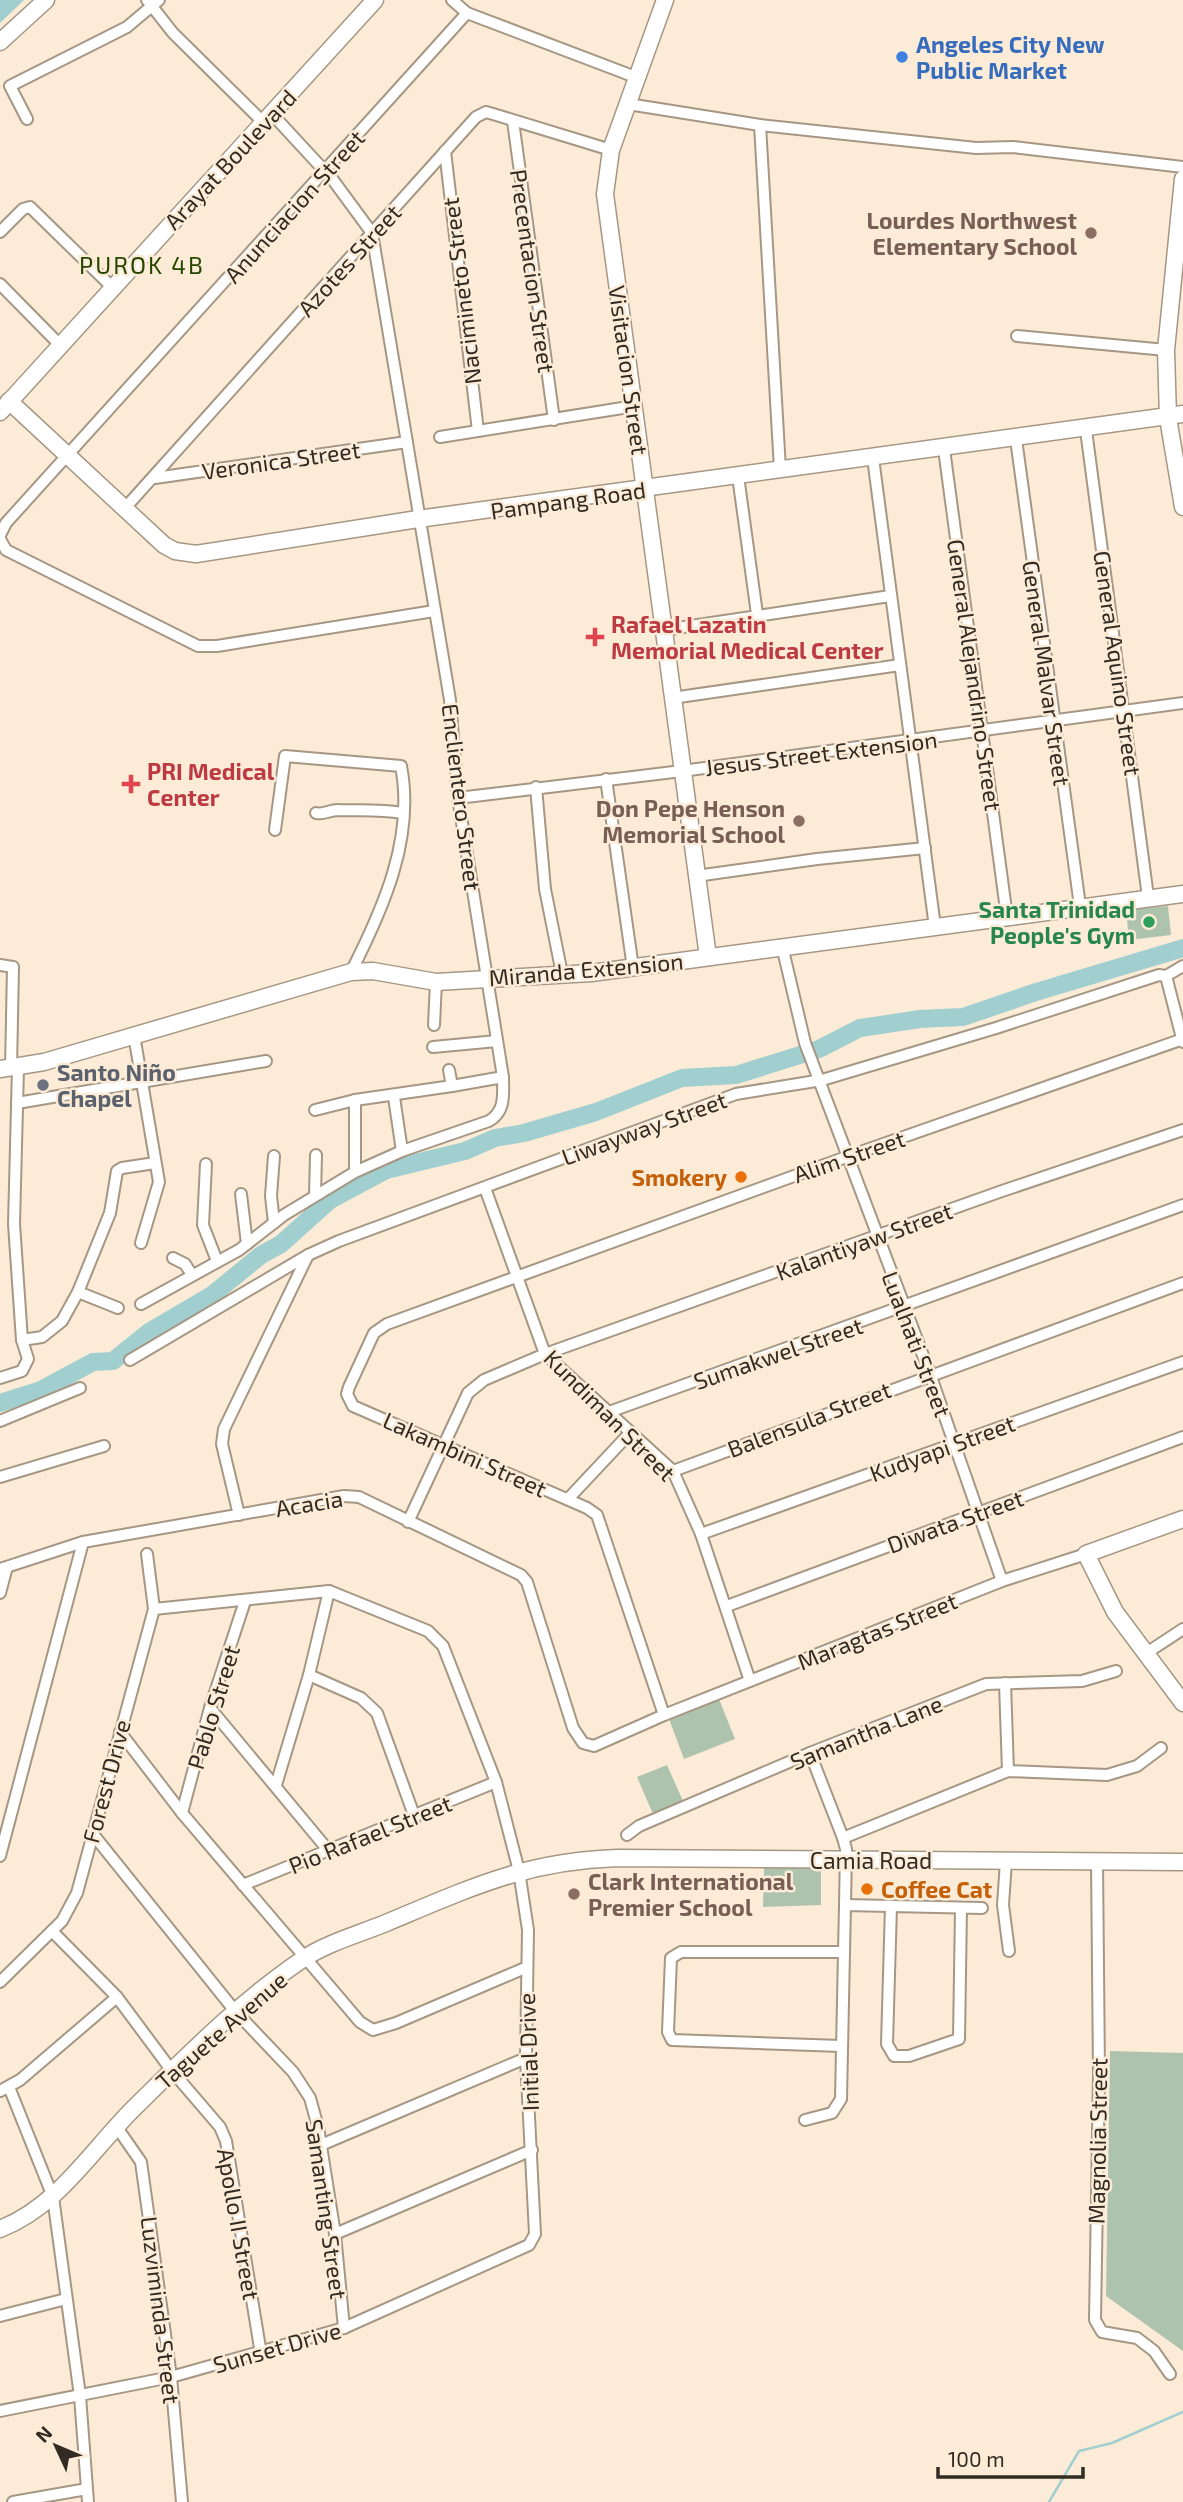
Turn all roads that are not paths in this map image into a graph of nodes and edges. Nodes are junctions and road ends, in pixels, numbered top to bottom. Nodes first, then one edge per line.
1 (46, 0) edge
2 (375, 0) edge
3 (452, 0) edge
4 (665, 0) edge
5 (153, 2) edge
6 (467, 13) junction
7 (0, 42) edge
8 (638, 78) junction
9 (628, 104) junction
10 (267, 118) junction
11 (27, 119) dead end
12 (513, 121) junction
13 (760, 125) junction
14 (611, 150) junction
15 (445, 151) junction
16 (1183, 167) edge
17 (325, 172) junction
18 (1183, 179) edge
19 (0, 232) edge
20 (372, 233) junction
21 (0, 284) edge
22 (112, 287) junction
23 (1017, 337) dead end
24 (60, 345) junction
25 (1166, 350) junction
26 (5, 406) edge
27 (635, 406) junction
28 (1175, 416) edge
29 (554, 420) junction
30 (1086, 430) junction
31 (478, 431) junction
32 (440, 437) dead end
33 (1016, 439) junction
34 (407, 442) junction
35 (944, 449) junction
36 (67, 453) junction
37 (873, 458) junction
38 (780, 469) junction
39 (738, 476) junction
40 (155, 478) junction
41 (646, 489) junction
42 (126, 507) junction
43 (1183, 507) edge
44 (418, 519) junction
45 (0, 537) edge
46 (890, 596) junction
47 (434, 611) junction
48 (757, 614) junction
49 (664, 629) junction
50 (900, 665) junction
51 (672, 698) junction
52 (1183, 703) edge
53 (1126, 711) junction
54 (1053, 721) junction
55 (982, 732) junction
56 (910, 741) junction
57 (682, 771) junction
58 (606, 779) junction
59 (536, 787) junction
60 (458, 798) junction
61 (316, 813) dead end
62 (402, 813) junction
63 (275, 830) dead end
64 (925, 848) junction
65 (696, 876) junction
66 (1183, 894) edge
67 (1148, 897) junction
68 (1080, 906) junction
69 (1006, 909) junction
70 (935, 927) junction
71 (782, 946) junction
72 (708, 957) junction
73 (0, 965) edge
74 (1183, 966) edge
75 (633, 968) junction
76 (351, 972) junction
77 (562, 974) junction
78 (1166, 976) junction
79 (488, 979) junction
80 (436, 982) junction
81 (434, 1025) dead end
82 (134, 1035) junction
83 (497, 1041) junction
84 (1183, 1041) edge
85 (433, 1047) dead end
86 (266, 1061) dead end
87 (10, 1069) edge
88 (449, 1070) dead end
89 (503, 1077) junction
90 (822, 1080) junction
91 (144, 1082) junction
92 (452, 1086) junction
93 (394, 1097) junction
94 (355, 1100) junction
95 (17, 1103) junction
96 (315, 1110) dead end
97 (1183, 1130) edge
98 (402, 1151) junction
99 (316, 1155) dead end
100 (274, 1156) dead end
101 (849, 1156) junction
102 (155, 1163) junction
103 (206, 1164) dead end
104 (355, 1172) junction
105 (485, 1188) junction
106 (241, 1194) dead end
107 (315, 1195) junction
108 (1183, 1205) edge
109 (274, 1223) junction
110 (0, 1224) edge
111 (14, 1224) junction
112 (877, 1237) junction
113 (141, 1243) dead end
114 (247, 1244) junction
115 (308, 1255) junction
116 (173, 1258) dead end
117 (216, 1261) junction
118 (192, 1275) junction
119 (517, 1276) junction
120 (1183, 1283) edge
121 (78, 1292) junction
122 (141, 1304) dead end
123 (118, 1308) dead end
124 (904, 1308) junction
125 (22, 1340) junction
126 (545, 1354) junction
127 (130, 1360) dead end
128 (1183, 1362) edge
129 (930, 1374) junction
130 (0, 1378) edge
131 (80, 1388) dead end
132 (609, 1412) junction
133 (0, 1420) edge
134 (629, 1434) junction
135 (1183, 1437) edge
136 (954, 1444) junction
137 (104, 1446) dead end
138 (446, 1446) junction
139 (673, 1471) junction
140 (0, 1477) edge
141 (568, 1499) junction
142 (977, 1513) junction
143 (239, 1514) junction
144 (1183, 1519) edge
145 (408, 1522) junction
146 (701, 1534) junction
147 (83, 1542) junction
148 (147, 1554) dead end
149 (1086, 1554) junction
150 (4, 1568) edge
151 (1002, 1581) junction
152 (329, 1591) junction
153 (0, 1593) edge
154 (245, 1601) junction
155 (727, 1606) junction
156 (154, 1609) junction
157 (1183, 1629) edge
158 (1145, 1654) junction
159 (1116, 1671) dead end
160 (309, 1675) junction
161 (750, 1681) junction
162 (1005, 1683) junction
163 (1183, 1703) edge
164 (210, 1708) junction
165 (663, 1715) junction
166 (120, 1732) junction
167 (576, 1735) joint
168 (1161, 1748) dead end
169 (810, 1753) junction
170 (1008, 1771) junction
171 (496, 1782) junction
172 (276, 1785) junction
173 (182, 1812) junction
174 (415, 1818) junction
175 (92, 1833) junction
176 (627, 1835) dead end
177 (843, 1838) junction
178 (328, 1850) junction
179 (0, 1856) edge
180 (846, 1860) junction
181 (1006, 1861) junction
182 (1097, 1862) junction
183 (1183, 1863) edge
184 (519, 1871) junction
185 (243, 1885) junction
186 (845, 1905) junction
187 (891, 1906) junction
188 (961, 1908) junction
189 (982, 1908) dead end
190 (52, 1931) junction
191 (1009, 1951) dead end
192 (844, 1952) junction
193 (305, 1958) junction
194 (525, 1968) junction
195 (0, 1982) edge
196 (117, 1997) junction
197 (235, 2011) junction
198 (841, 2046) junction
199 (526, 2058) junction
200 (172, 2071) junction
201 (5, 2089) edge
202 (805, 2120) dead end
203 (116, 2126) junction
204 (321, 2146) junction
205 (532, 2150) junction
206 (53, 2197) junction
207 (0, 2229) edge
208 (335, 2234) junction
209 (535, 2234) joint
210 (66, 2299) junction
211 (0, 2316) edge
212 (344, 2328) junction
213 (261, 2354) junction
214 (1170, 2374) dead end
215 (171, 2377) junction
216 (80, 2396) junction
217 (0, 2411) edge
218 (87, 2489) junction
219 (13, 2502) edge
220 (88, 2502) edge
221 (182, 2502) edge

1 - 7 street
2 - 10 street, Arayat Boulevard
3 - 6 street
4 - 8 street, Visitacion Street
5 - 10 street, Enclientero Street
5 - 11 street
6 - 8 street
6 - 17 street, Anunciacion Street
8 - 9 street, Visitacion Street
9 - 13 street
9 - 14 street, Visitacion Street
10 - 17 street, Enclientero Street
10 - 22 street, Arayat Boulevard
12 - 14 street, Azotes Street
12 - 15 street, Azotes Street
12 - 29 street, Precentacion Street
13 - 16 street
13 - 38 street
14 - 27 street, Visitacion Street
15 - 20 street, Azotes Street
15 - 31 street, Nacimineto Street
17 - 20 street, Enclientero Street
17 - 36 street, Anunciacion Street
18 - 25 street
19 - 22 street
20 - 34 street, Enclientero Street
20 - 40 street, Azotes Street
21 - 24 street
22 - 24 street, Arayat Boulevard
23 - 25 street
24 - 26 street, Arayat Boulevard
25 - 28 street
26 - 36 street, Pampang Road
27 - 29 street
27 - 41 street, Visitacion Street
28 - 30 street, Pampang Road
28 - 43 street
29 - 31 street
30 - 33 street, Pampang Road
30 - 53 street, General Aquino Street
31 - 32 street
33 - 35 street, Pampang Road
33 - 54 street, General Malvar Street
34 - 40 street, Veronica Street
34 - 44 street, Enclientero Street
35 - 37 street, Pampang Road
35 - 55 street, General Alejandrino Street
36 - 42 street, Pampang Road
36 - 45 street, Anunciacion Street
37 - 38 street, Pampang Road
37 - 46 street
38 - 39 street, Pampang Road
39 - 41 street, Pampang Road
39 - 48 street
40 - 42 street, Azotes Street
41 - 44 street, Pampang Road
41 - 49 street, Visitacion Street
42 - 44 street, Pampang Road
44 - 47 street, Enclientero Street
45 - 47 street, Anunciacion Street
46 - 48 street
46 - 50 street
47 - 60 street, Enclientero Street
48 - 49 street
49 - 51 street, Visitacion Street
50 - 51 street
50 - 56 street
51 - 57 street, Visitacion Street
52 - 53 street, Jesus Street Extension
53 - 54 street, Jesus Street Extension
53 - 67 street, General Aquino Street
54 - 55 street, Jesus Street Extension
54 - 68 street, General Malvar Street
55 - 56 street, Jesus Street Extension
55 - 69 street, General Alejandrino Street
56 - 57 street, Jesus Street Extension
56 - 64 street
57 - 58 street, Jesus Street Extension
57 - 65 street, Visitacion Street
58 - 59 street, Jesus Street Extension
58 - 75 street
59 - 60 street, Jesus Street Extension
59 - 77 street
60 - 79 street, Enclientero Street
61 - 62 street
62 - 63 street
62 - 76 street
64 - 65 street
64 - 70 street
65 - 72 street, Visitacion Street
66 - 67 street, Miranda Extension
67 - 68 street, Miranda Extension
68 - 69 street, Miranda Extension
69 - 70 street, Miranda Extension
70 - 71 street, Miranda Extension
71 - 72 street, Miranda Extension
71 - 90 street, Lualhati Street
72 - 75 street, Miranda Extension
73 - 87 street
74 - 78 street, Liwayway Street
75 - 77 street, Miranda Extension
76 - 80 street, Miranda Extension
76 - 82 street, Miranda Extension
77 - 79 street, Miranda Extension
78 - 84 street
78 - 90 street, Liwayway Street
79 - 80 street, Miranda Extension
79 - 83 street, Enclientero Street
80 - 81 street
82 - 87 street, Miranda Extension
82 - 91 street
83 - 85 street
83 - 89 street, Enclientero Street
84 - 101 street, Alim Street
86 - 91 street
87 - 95 street
88 - 92 street
89 - 92 street
89 - 98 street, Enclientero Street
90 - 101 street, Lualhati Street
90 - 105 street, Liwayway Street
91 - 95 street
91 - 102 street
92 - 93 street
93 - 94 street
93 - 98 street
94 - 96 street
94 - 104 street
95 - 111 street
97 - 112 street, Kalantiyaw Street
98 - 104 street, Enclientero Street
99 - 107 street
100 - 109 street
101 - 112 street, Lualhati Street
101 - 119 street, Alim Street
102 - 113 street
102 - 121 street
103 - 117 street
104 - 107 street, Enclientero Street
105 - 115 street, Liwayway Street
105 - 119 street, Kundiman Street
106 - 114 street
107 - 109 street, Enclientero Street
108 - 124 street, Sumakwel Street
109 - 114 street, Enclientero Street
110 - 111 street
111 - 125 street
112 - 124 street, Lualhati Street
112 - 126 street, Kalantiyaw Street
114 - 117 street, Enclientero Street
115 - 127 street, Liwayway Street
115 - 143 street
116 - 118 street
117 - 118 street, Enclientero Street
118 - 122 street, Enclientero Street
119 - 126 street, Kundiman Street
119 - 138 street, Lakambini Street
120 - 129 street, Balensula Street
121 - 123 street
121 - 125 street
124 - 129 street, Lualhati Street
124 - 132 street, Sumakwel Street
125 - 130 street
126 - 132 street, Kundiman Street
126 - 138 street, Kalantiyaw Street
128 - 136 street, Kudyapi Street
129 - 136 street, Lualhati Street
129 - 139 street, Balensula Street
131 - 133 street
132 - 134 street, Kundiman Street
134 - 139 street, Kundiman Street
134 - 141 street
135 - 142 street, Diwata Street
136 - 142 street, Lualhati Street
136 - 146 street, Kudyapi Street
137 - 140 street
138 - 141 street, Lakambini Street
138 - 145 street, Kalantiyaw Street
139 - 146 street, Kundiman Street
141 - 165 street, Lakambini Street
142 - 151 street, Lualhati Street
142 - 155 street, Diwata Street
143 - 145 street, Acacia
143 - 147 street, Acacia
144 - 149 street, Maragtas Street
145 - 167 street, Acacia
146 - 155 street, Kundiman Street
147 - 150 street, Acacia
147 - 179 street
148 - 156 street, Forest Drive
149 - 151 street, Maragtas Street
149 - 158 street
150 - 153 street
151 - 161 street, Maragtas Street
152 - 154 street
152 - 160 street
152 - 171 street, Initial Drive
154 - 156 street
154 - 164 street, Pablo Street
155 - 161 street, Kundiman Street
156 - 166 street, Forest Drive
157 - 158 street
158 - 163 street
159 - 162 street, Samantha Lane
160 - 172 street
160 - 174 street
161 - 165 street, Maragtas Street
162 - 169 street, Samantha Lane
162 - 170 street
164 - 172 street
164 - 173 street, Pablo Street
165 - 167 street, Maragtas Street
166 - 173 street
166 - 175 street, Forest Drive
168 - 170 street
169 - 176 street, Samantha Lane
169 - 177 street
170 - 177 street
171 - 174 street, Pio Rafael Street
171 - 184 street, Initial Drive
172 - 178 street
173 - 185 street
174 - 178 street, Pio Rafael Street
175 - 190 street, Forest Drive
175 - 197 street, Samanting Street
177 - 180 street
178 - 185 street, Pio Rafael Street
180 - 181 street, Camia Road
180 - 184 street, Camia Road
180 - 186 street
181 - 182 street, Camia Road
181 - 191 street
182 - 183 street, Camia Road
182 - 214 street, Magnolia Street
184 - 193 street, Taguete Avenue
184 - 194 street, Initial Drive
185 - 193 street
186 - 187 street
186 - 192 street
187 - 188 street
187 - 188 street
188 - 189 street
190 - 195 street, Forest Drive
190 - 196 street, Apollo II Street
192 - 198 street
192 - 198 street
193 - 194 street
193 - 197 street, Taguete Avenue
194 - 199 street, Initial Drive
196 - 200 street, Apollo II Street
196 - 201 street
197 - 200 street, Taguete Avenue
197 - 204 street, Samanting Street
198 - 202 street
199 - 204 street
199 - 205 street, Initial Drive
200 - 203 street, Taguete Avenue
200 - 213 street, Apollo II Street
201 - 206 street
203 - 206 street, Taguete Avenue
203 - 215 street, Luzviminda Street
204 - 208 street, Samanting Street
205 - 208 street
205 - 209 street, Initial Drive
206 - 207 street, Taguete Avenue
206 - 210 street
208 - 212 street, Samanting Street
209 - 212 street, Sunset Drive
210 - 211 street
210 - 216 street
212 - 213 street, Sunset Drive
213 - 215 street, Sunset Drive
215 - 216 street, Sunset Drive
215 - 221 street, Luzviminda Street
216 - 217 street, Sunset Drive
216 - 218 street
218 - 219 street
218 - 220 street

